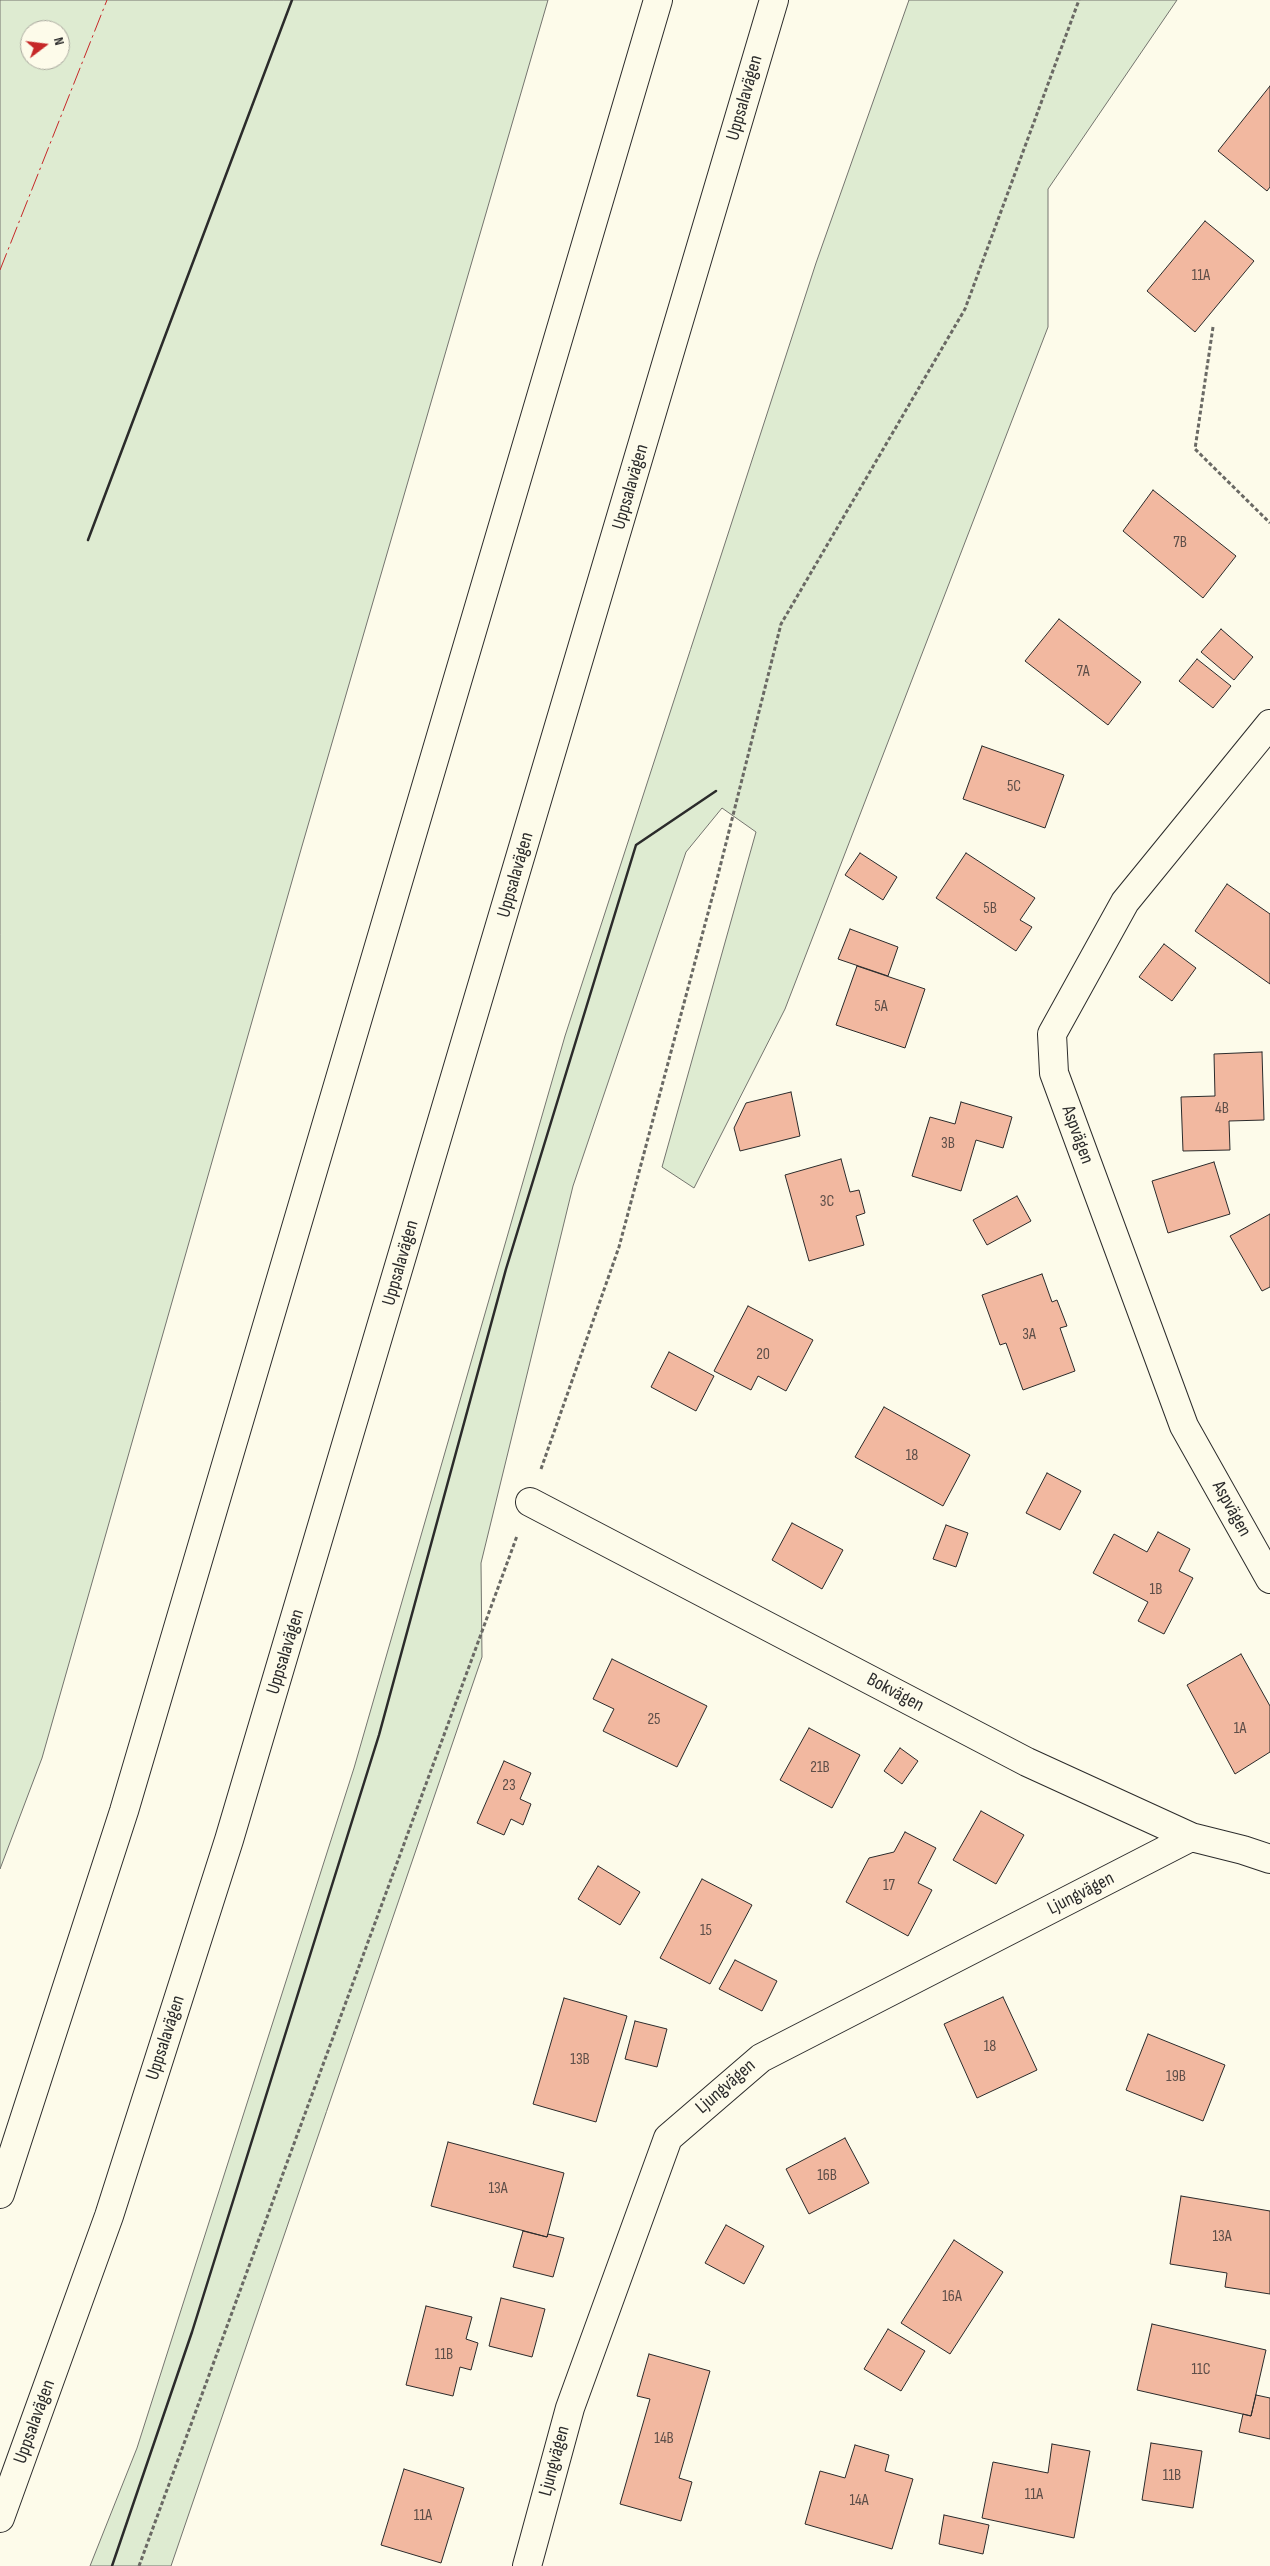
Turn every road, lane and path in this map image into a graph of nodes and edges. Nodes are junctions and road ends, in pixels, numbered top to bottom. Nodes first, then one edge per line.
1 (658, 0) edge
2 (774, 0) edge
3 (1078, 0) edge
4 (1213, 328) dead end
5 (1270, 523) edge
6 (1270, 724) edge
7 (530, 1502) junction
8 (1270, 1579) edge
9 (1190, 1837) junction
10 (1270, 1859) edge
11 (0, 2194) edge
12 (0, 2518) edge
13 (139, 2566) edge
14 (527, 2566) edge

1 - 11 main road
2 - 12 main road, Uppsalavägen
3 - 7 path
4 - 5 path
6 - 8 main road, Aspvägen
7 - 9 main road, Bokvägen
7 - 13 path
9 - 10 main road, Bokvägen
9 - 14 main road, Ljungvägen

